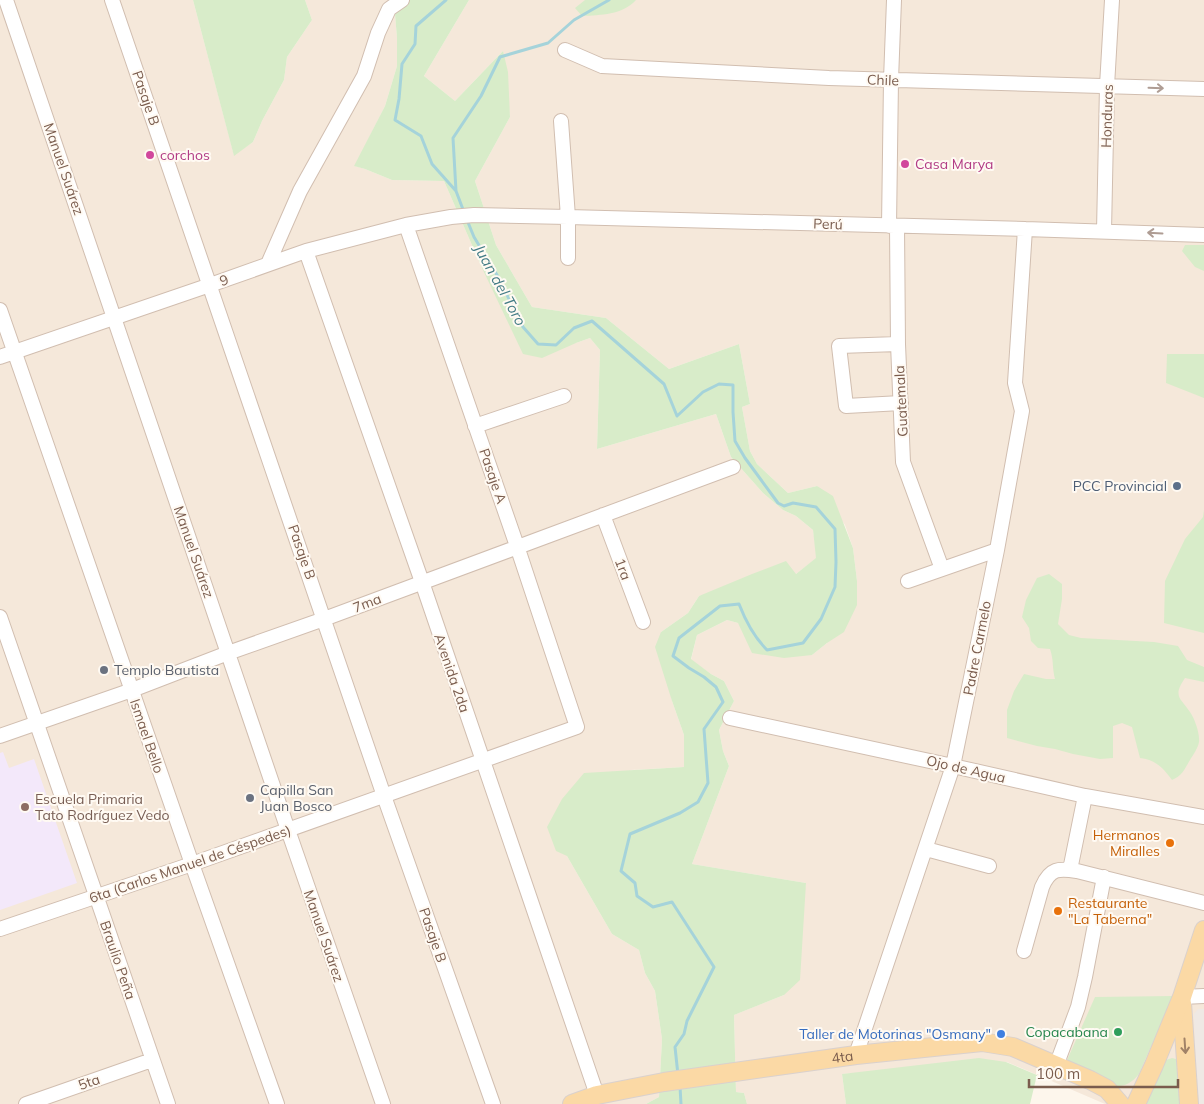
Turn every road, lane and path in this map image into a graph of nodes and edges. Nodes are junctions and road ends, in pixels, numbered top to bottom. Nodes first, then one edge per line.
1 (6, 0) edge
2 (112, 0) edge
3 (402, 0) edge
4 (894, 0) edge
5 (1112, 0) edge
6 (565, 50) dead end
7 (891, 80) junction
8 (1107, 86) junction
9 (1204, 89) edge
10 (561, 121) dead end
11 (452, 217) joint
12 (568, 217) junction
13 (406, 225) junction
14 (893, 226) junction
15 (1025, 229) junction
16 (1104, 231) junction
17 (1204, 235) edge
18 (306, 251) junction
19 (568, 258) dead end
20 (268, 264) junction
21 (210, 285) junction
22 (0, 310) edge
23 (114, 318) junction
24 (898, 344) junction
25 (14, 352) junction
26 (0, 357) edge
27 (564, 396) dead end
28 (901, 403) junction
29 (475, 426) junction
30 (733, 467) dead end
31 (603, 516) junction
32 (517, 546) junction
33 (997, 550) junction
34 (942, 569) junction
35 (908, 581) dead end
36 (422, 582) junction
37 (0, 617) edge
38 (324, 619) junction
39 (643, 622) dead end
40 (228, 653) junction
41 (132, 690) junction
42 (730, 718) dead end
43 (37, 724) junction
44 (577, 727) joint
45 (0, 736) edge
46 (482, 762) junction
47 (953, 766) junction
48 (384, 796) junction
49 (1085, 796) junction
50 (1204, 817) edge
51 (288, 830) junction
52 (926, 849) junction
53 (192, 864) junction
54 (989, 866) dead end
55 (1070, 870) junction
56 (1104, 878) junction
57 (96, 896) junction
58 (1204, 903) edge
59 (0, 928) edge
60 (1204, 930) edge
61 (1024, 951) dead end
62 (1204, 996) edge
63 (1182, 997) junction
64 (856, 1055) junction
65 (152, 1060) junction
66 (1056, 1066) junction
67 (1148, 1078) junction
68 (1107, 1089) junction
69 (597, 1096) junction
70 (26, 1104) edge
71 (168, 1104) edge
72 (277, 1104) edge
73 (383, 1104) edge
74 (493, 1104) edge
75 (572, 1104) edge
76 (1120, 1104) edge
77 (1136, 1104) edge
78 (1189, 1104) edge

1 - 23 street, Manuel Suárez
2 - 21 street, Pasaje B
3 - 20 street
4 - 7 street, Guatemala
5 - 8 street, Honduras
6 - 7 street, Chile
7 - 8 street, Chile
7 - 14 street, Guatemala
8 -> 9 street, Chile
8 - 16 street, Honduras
10 - 12 street
11 - 12 street, Perú
11 - 13 street, 9
12 - 14 street, Perú
12 - 19 street
13 - 18 street, 9
13 - 29 street, Pasaje A
14 - 15 street, Perú
14 - 24 street, Guatemala
15 - 16 street, Perú
15 - 33 street, Padre Carmelo
17 -> 16 street, Perú
18 - 20 street, 9
18 - 36 street, Avenida 2da
20 - 21 street, 9
21 - 23 street, 9
21 - 38 street, Pasaje B
22 - 25 street, Ismael Bello
23 - 25 street, 9
23 - 40 street, Manuel Suárez
24 - 28 street, Guatemala
24 - 28 street
25 - 26 street, 9
25 - 41 street, Ismael Bello
27 - 29 street
28 - 34 street, Guatemala
29 - 32 street, Pasaje A
30 - 31 street, 7ma
31 - 32 street, 7ma
31 - 39 street, 1ra
32 - 36 street, 7ma
32 - 44 street, Pasaje A
33 - 34 street
33 - 47 street, Padre Carmelo
34 - 35 street
36 - 38 street, 7ma
36 - 46 street, Avenida 2da
37 - 43 street, Braulio Peña
38 - 40 street, 7ma
38 - 48 street, Pasaje B
40 - 41 street, 7ma
40 - 51 street, Manuel Suárez
41 - 43 street, 7ma
41 - 53 street, Ismael Bello
42 - 47 street, Ojo de Agua
43 - 45 street, 7ma
43 - 57 street, Braulio Peña
44 - 46 street, 6ta (Carlos Manuel de Céspedes)
46 - 48 street, 6ta (Carlos Manuel de Céspedes)
46 - 69 street, Avenida 2da
47 - 49 street, Ojo de Agua
47 - 52 street, Padre Carmelo
48 - 51 street, 6ta (Carlos Manuel de Céspedes)
48 - 74 street, Pasaje B
49 - 50 street, Ojo de Agua
49 - 55 street
51 - 53 street, 6ta (Carlos Manuel de Céspedes)
51 - 73 street, Manuel Suárez
52 - 54 street
52 - 64 street, Padre Carmelo
53 - 57 street, 6ta (Carlos Manuel de Céspedes)
53 - 72 street, Ismael Bello
55 - 56 street
55 - 61 street
56 - 58 street
56 - 66 street
57 - 59 street, 6ta (Carlos Manuel de Céspedes)
57 - 65 street, Braulio Peña
60 - 63 main road
62 - 63 street
63 - 67 main road
63 -> 78 main road
64 - 66 main road, 4ta
64 - 69 main road, 4ta
65 - 70 street, 5ta
65 - 71 street, Braulio Peña
66 - 68 main road, 4ta
67 - 68 main road
67 - 77 main road
68 - 76 main road, 4ta
69 - 75 main road, 4ta

